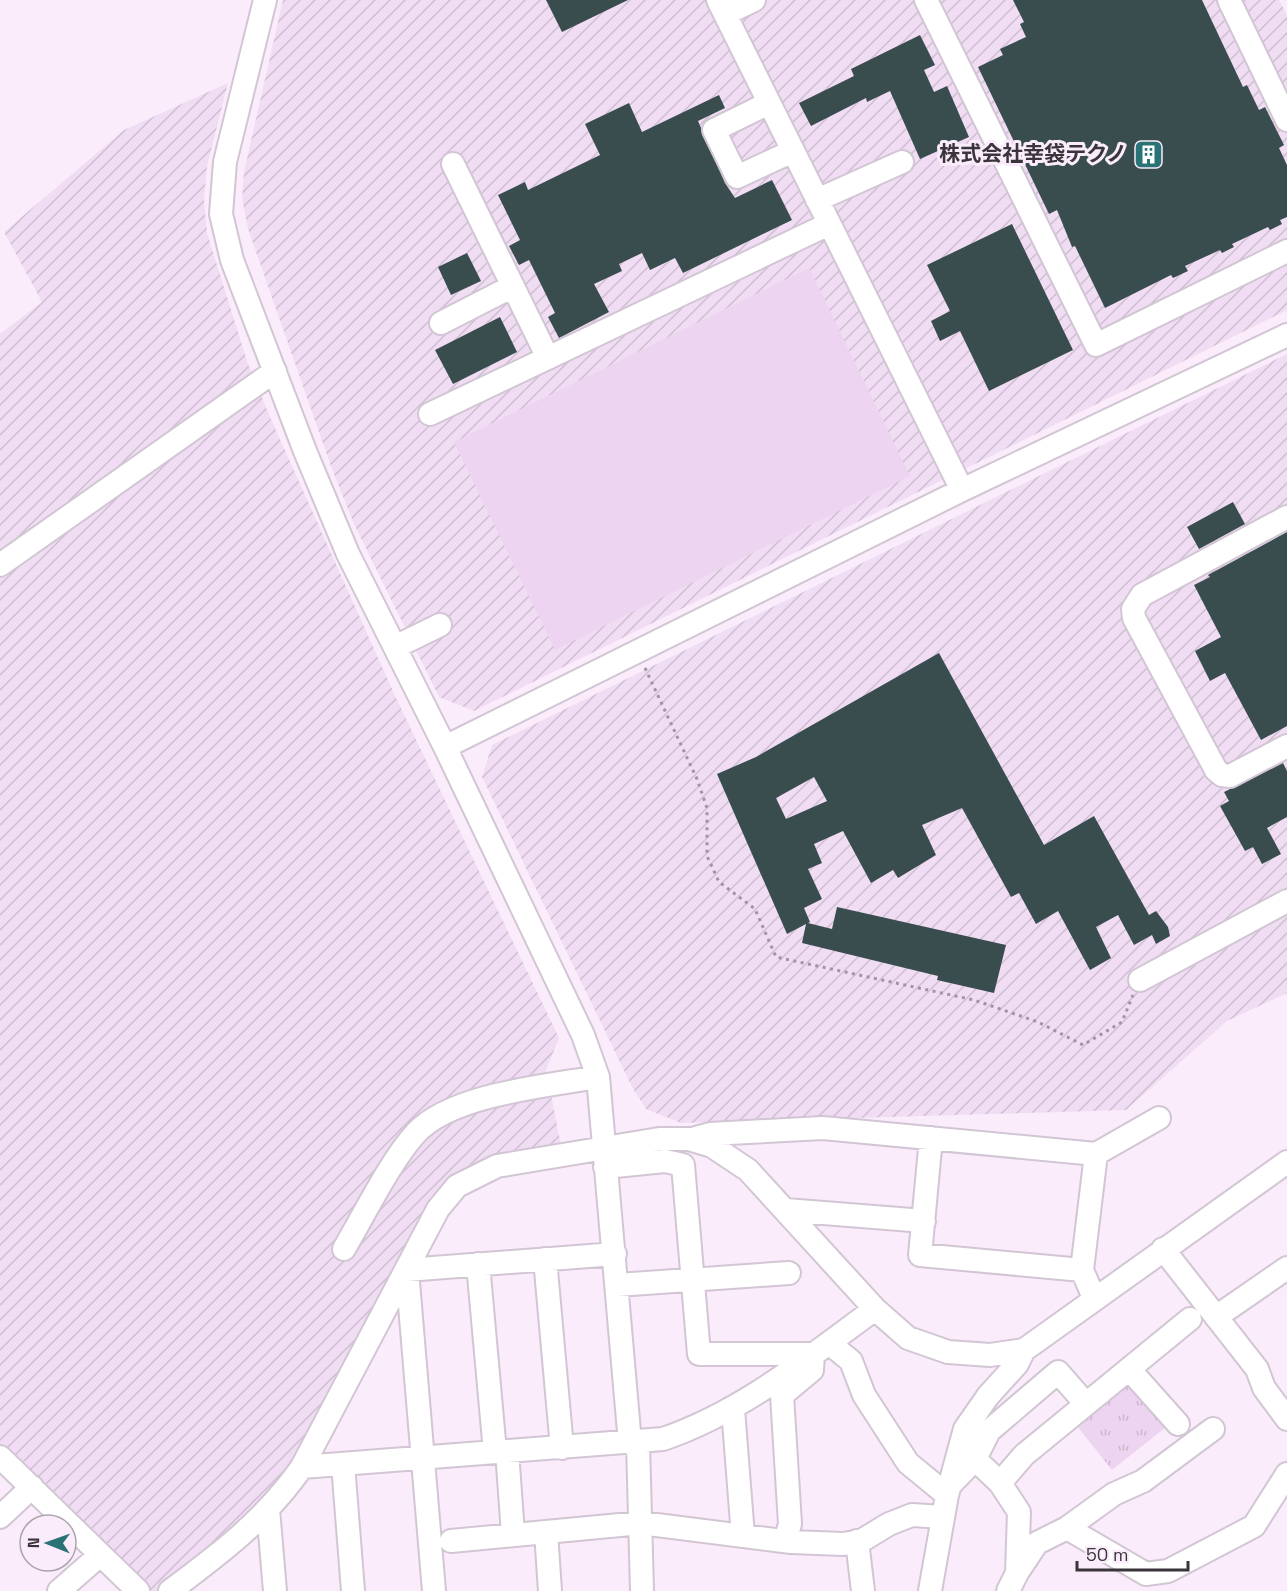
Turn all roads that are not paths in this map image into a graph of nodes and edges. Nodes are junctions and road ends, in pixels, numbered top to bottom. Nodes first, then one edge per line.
1 (265, 0) edge
2 (754, 0) edge
3 (926, 0) edge
4 (1229, 0) edge
5 (722, 7) edge
6 (769, 103) junction
7 (1287, 120) edge
8 (793, 151) junction
9 (902, 162) dead end
10 (453, 164) dead end
11 (817, 201) junction
12 (829, 224) junction
13 (1287, 251) edge
14 (513, 286) junction
15 (441, 323) dead end
16 (1287, 335) edge
17 (548, 358) junction
18 (275, 371) junction
19 (430, 414) dead end
20 (962, 490) junction
21 (1287, 517) edge
22 (0, 566) edge
23 (440, 625) dead end
24 (395, 647) junction
25 (1287, 746) edge
26 (445, 747) junction
27 (1287, 901) edge
28 (1140, 980) road end
29 (597, 1077) junction
30 (1159, 1118) dead end
31 (932, 1138) junction
32 (690, 1139) junction
33 (1096, 1154) junction
34 (604, 1157) junction
35 (1287, 1162) edge
36 (786, 1210) junction
37 (924, 1221) junction
38 (344, 1249) dead end
39 (1162, 1249) junction
40 (615, 1254) junction
41 (545, 1259) junction
42 (478, 1264) junction
43 (1287, 1268) edge
44 (407, 1270) junction
45 (1082, 1270) junction
46 (789, 1273) dead end
47 (692, 1279) junction
48 (617, 1285) junction
49 (1094, 1298) junction
50 (875, 1309) junction
51 (1216, 1317) junction
52 (1190, 1318) dead end
53 (821, 1348) junction
54 (1024, 1350) junction
55 (1129, 1368) junction
56 (1086, 1404) junction
57 (733, 1409) junction
58 (1287, 1419) edge
59 (1178, 1424) dead end
60 (1213, 1429) dead end
61 (634, 1443) junction
62 (562, 1448) junction
63 (501, 1451) junction
64 (0, 1457) edge
65 (423, 1458) junction
66 (975, 1459) junction
67 (343, 1464) junction
68 (302, 1467) junction
69 (1287, 1474) edge
70 (1000, 1483) junction
71 (32, 1488) junction
72 (948, 1490) junction
73 (1287, 1499) edge
74 (268, 1509) junction
75 (0, 1517) edge
76 (943, 1517) junction
77 (641, 1523) junction
78 (1254, 1526) junction
79 (1067, 1528) junction
80 (546, 1532) junction
81 (513, 1534) junction
82 (743, 1536) junction
83 (451, 1541) dead end
84 (785, 1541) junction
85 (857, 1541) junction
86 (100, 1555) junction
87 (195, 1582) edge
88 (1013, 1582) edge
89 (1148, 1582) edge
90 (59, 1591) edge
91 (138, 1591) edge
92 (170, 1591) edge
93 (275, 1591) edge
94 (353, 1591) edge
95 (434, 1591) edge
96 (550, 1591) edge
97 (642, 1591) edge
98 (862, 1591) edge
99 (930, 1591) edge

1 - 18 street
2 - 5 street
3 - 13 street
4 - 7 street
5 - 6 street
6 - 8 street
6 - 8 street
8 - 11 street
9 - 11 street
10 - 14 street
11 - 12 street
12 - 17 street
12 - 20 street
14 - 15 street
14 - 17 street
16 - 20 street
17 - 19 street
18 - 22 street
18 - 24 street
20 - 26 street
21 - 25 street
23 - 24 street
24 - 26 street
26 - 29 street
27 - 28 street
29 - 34 street
29 - 38 street
30 - 33 street
31 - 32 street
31 - 33 street
31 - 37 street
32 - 34 street
32 - 36 street
33 - 45 street
34 - 40 street
34 - 44 street
34 - 47 street
35 - 39 street
36 - 37 street
36 - 50 street
37 - 45 street
39 - 49 street
39 - 51 street
40 - 41 street
40 - 48 street
41 - 42 street
41 - 62 street
42 - 44 street
42 - 63 street
43 - 51 street
44 - 65 street
44 - 68 street
45 - 49 street
46 - 47 street
47 - 48 street
47 - 53 street
48 - 61 street
49 - 54 street
50 - 53 street
50 - 54 street
51 - 58 street
52 - 55 street
53 - 57 street
53 - 72 street
53 - 84 street
54 - 72 street
55 - 56 street
55 - 59 street
56 - 66 street
56 - 70 street
57 - 61 street
57 - 82 street
60 - 79 street
61 - 62 street
61 - 77 street
62 - 63 street
63 - 65 street
63 - 81 street
64 - 71 street
65 - 67 street
65 - 95 street
66 - 70 street
66 - 72 street
67 - 68 street
67 - 94 street
68 - 74 street
69 - 78 street
70 - 88 street
71 - 75 street
71 - 86 street
72 - 76 street
73 - 78 street
74 - 87 street
74 - 93 street
76 - 85 street
76 - 99 street
77 - 80 street
77 - 82 street
77 - 97 street
78 - 89 street
79 - 88 street
79 - 89 street
80 - 81 street
80 - 96 street
81 - 83 street
82 - 84 street
84 - 85 street
85 - 98 street
86 - 90 street
86 - 91 street
87 - 92 street

